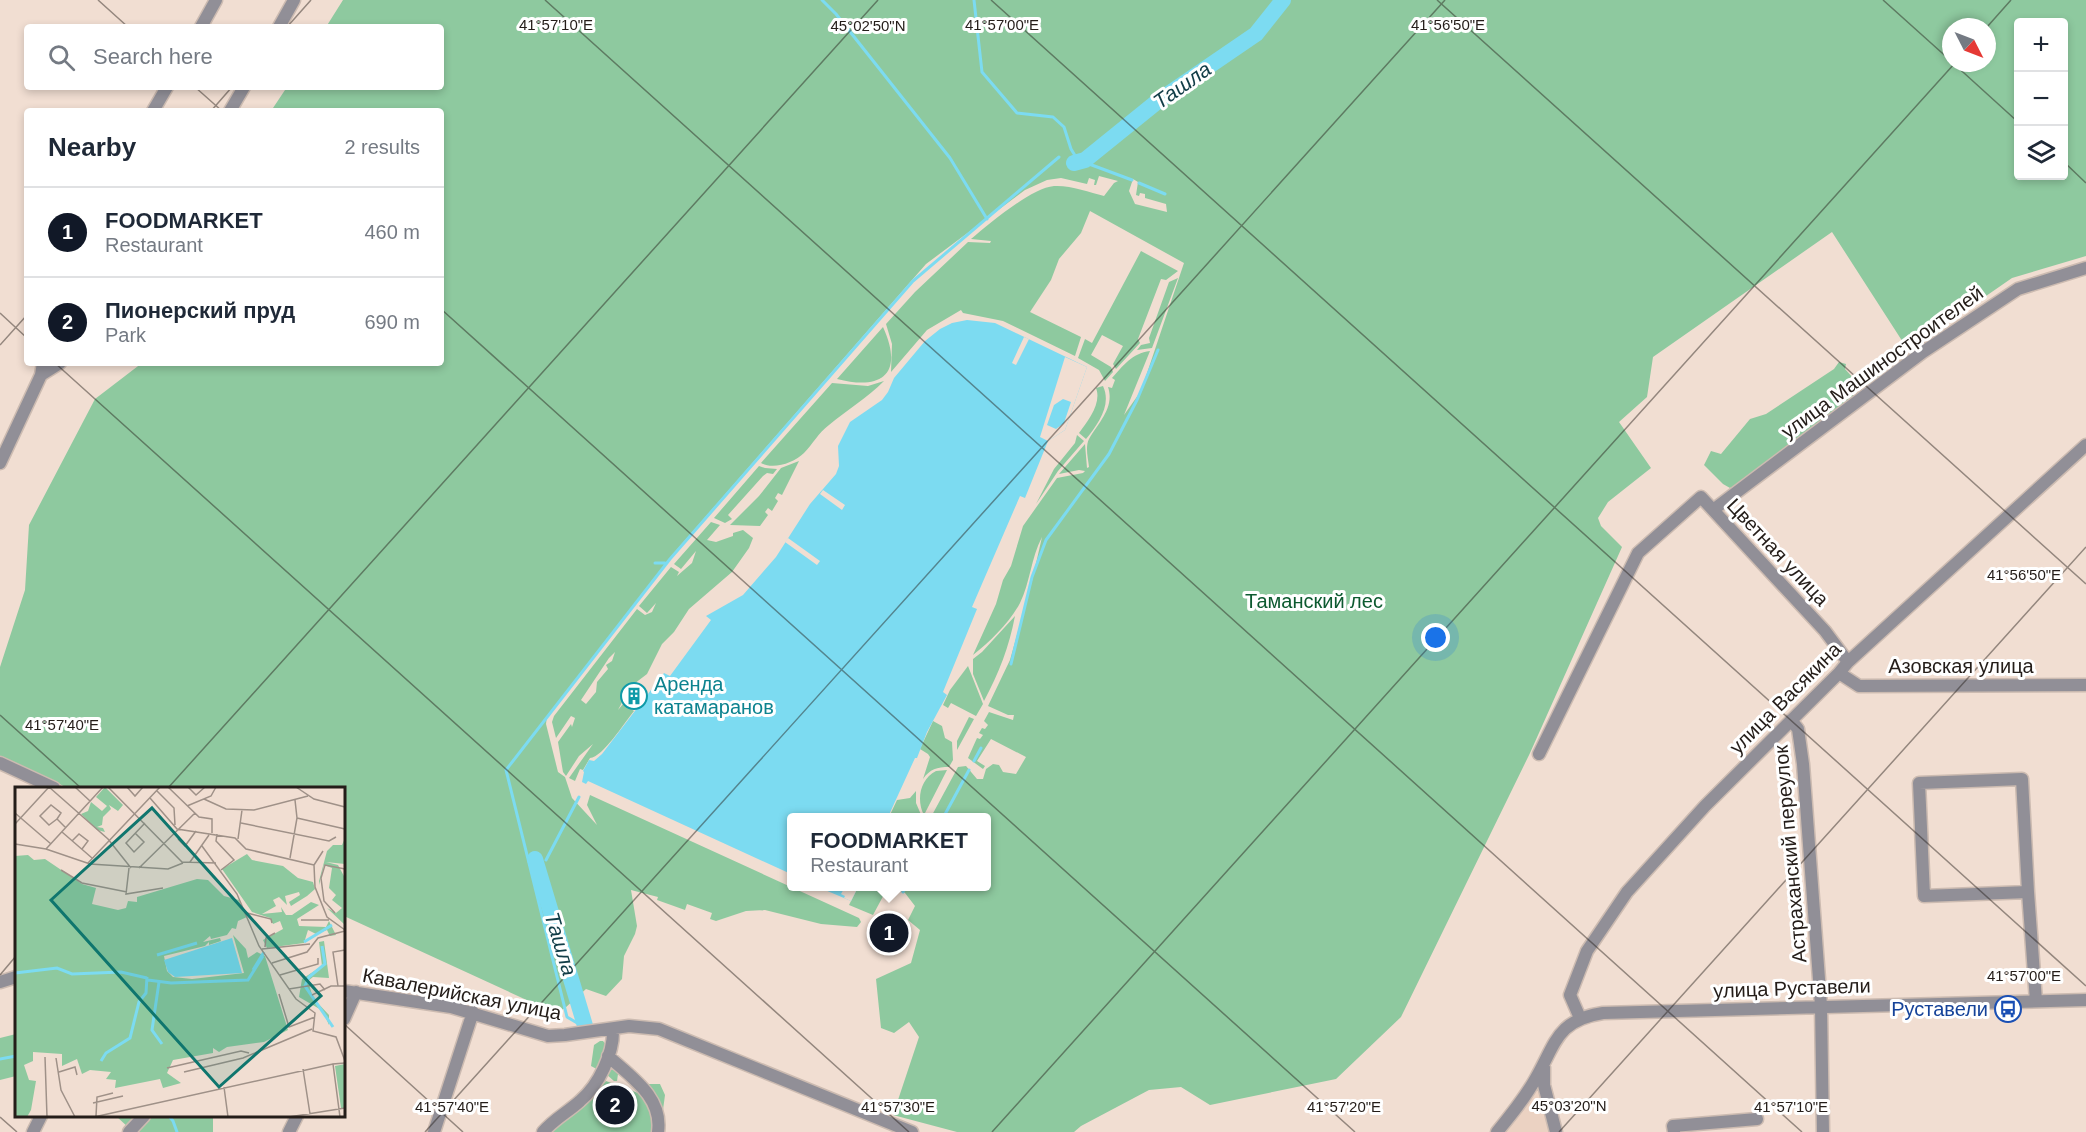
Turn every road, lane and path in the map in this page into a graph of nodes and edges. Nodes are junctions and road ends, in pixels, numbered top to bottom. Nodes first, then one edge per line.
1 (216, 0) edge
2 (294, 0) edge
3 (203, 24) edge
4 (281, 24) edge
5 (164, 90) edge
6 (242, 90) edge
7 (155, 108) edge
8 (232, 108) edge
9 (2086, 268) edge
10 (42, 369) edge
11 (2086, 445) edge
12 (0, 463) edge
13 (1713, 510) junction
14 (1848, 662) junction
15 (1839, 673) junction
16 (2086, 685) edge
17 (1791, 720) junction
18 (1539, 754) dead end
19 (0, 763) edge
20 (50, 787) edge
21 (2028, 892) junction
22 (15, 977) edge
23 (0, 982) edge
24 (350, 992) edge
25 (2086, 1000) edge
26 (2036, 1001) junction
27 (1821, 1006) junction
28 (473, 1012) junction
29 (345, 1014) edge
30 (1576, 1020) junction
31 (613, 1029) junction
32 (608, 1056) junction
33 (1545, 1060) junction
34 (40, 1117) edge
35 (143, 1117) edge
36 (296, 1117) edge
37 (1757, 1119) dead end
38 (130, 1131) edge
39 (33, 1132) edge
40 (289, 1132) edge
41 (434, 1132) edge
42 (543, 1132) edge
43 (658, 1132) edge
44 (912, 1132) edge
45 (1497, 1132) edge
46 (1556, 1132) edge
47 (1674, 1132) edge
48 (1823, 1132) edge

1 - 3 street
2 - 4 street
5 - 7 street
6 - 8 street
9 - 13 street, улица Машиностроителей
10 - 12 street
11 - 14 street, улица Васякина
13 - 14 street, Цветная улица
13 - 18 street, Цветная улица
14 - 15 street, улица Васякина
15 - 16 street, Азовская улица
15 - 17 street, улица Васякина
17 - 27 street, Астраханский переулок
17 - 30 street, улица Васякина
19 - 20 street
21 - 21 street
21 - 26 street
22 - 23 street
24 - 28 street, Кавалерийская улица
24 - 29 street
25 - 26 street, улица Руставели
26 - 27 street, улица Руставели
27 - 30 street, улица Руставели
27 - 48 street, Астраханский переулок
28 - 31 street, Кавалерийская улица
28 - 41 street
30 - 33 street
31 - 32 street
31 - 44 street, Кавалерийская улица
32 - 42 street
32 - 43 street
33 - 45 street
33 - 46 street
34 - 39 street
35 - 38 street
36 - 40 street
37 - 47 street

